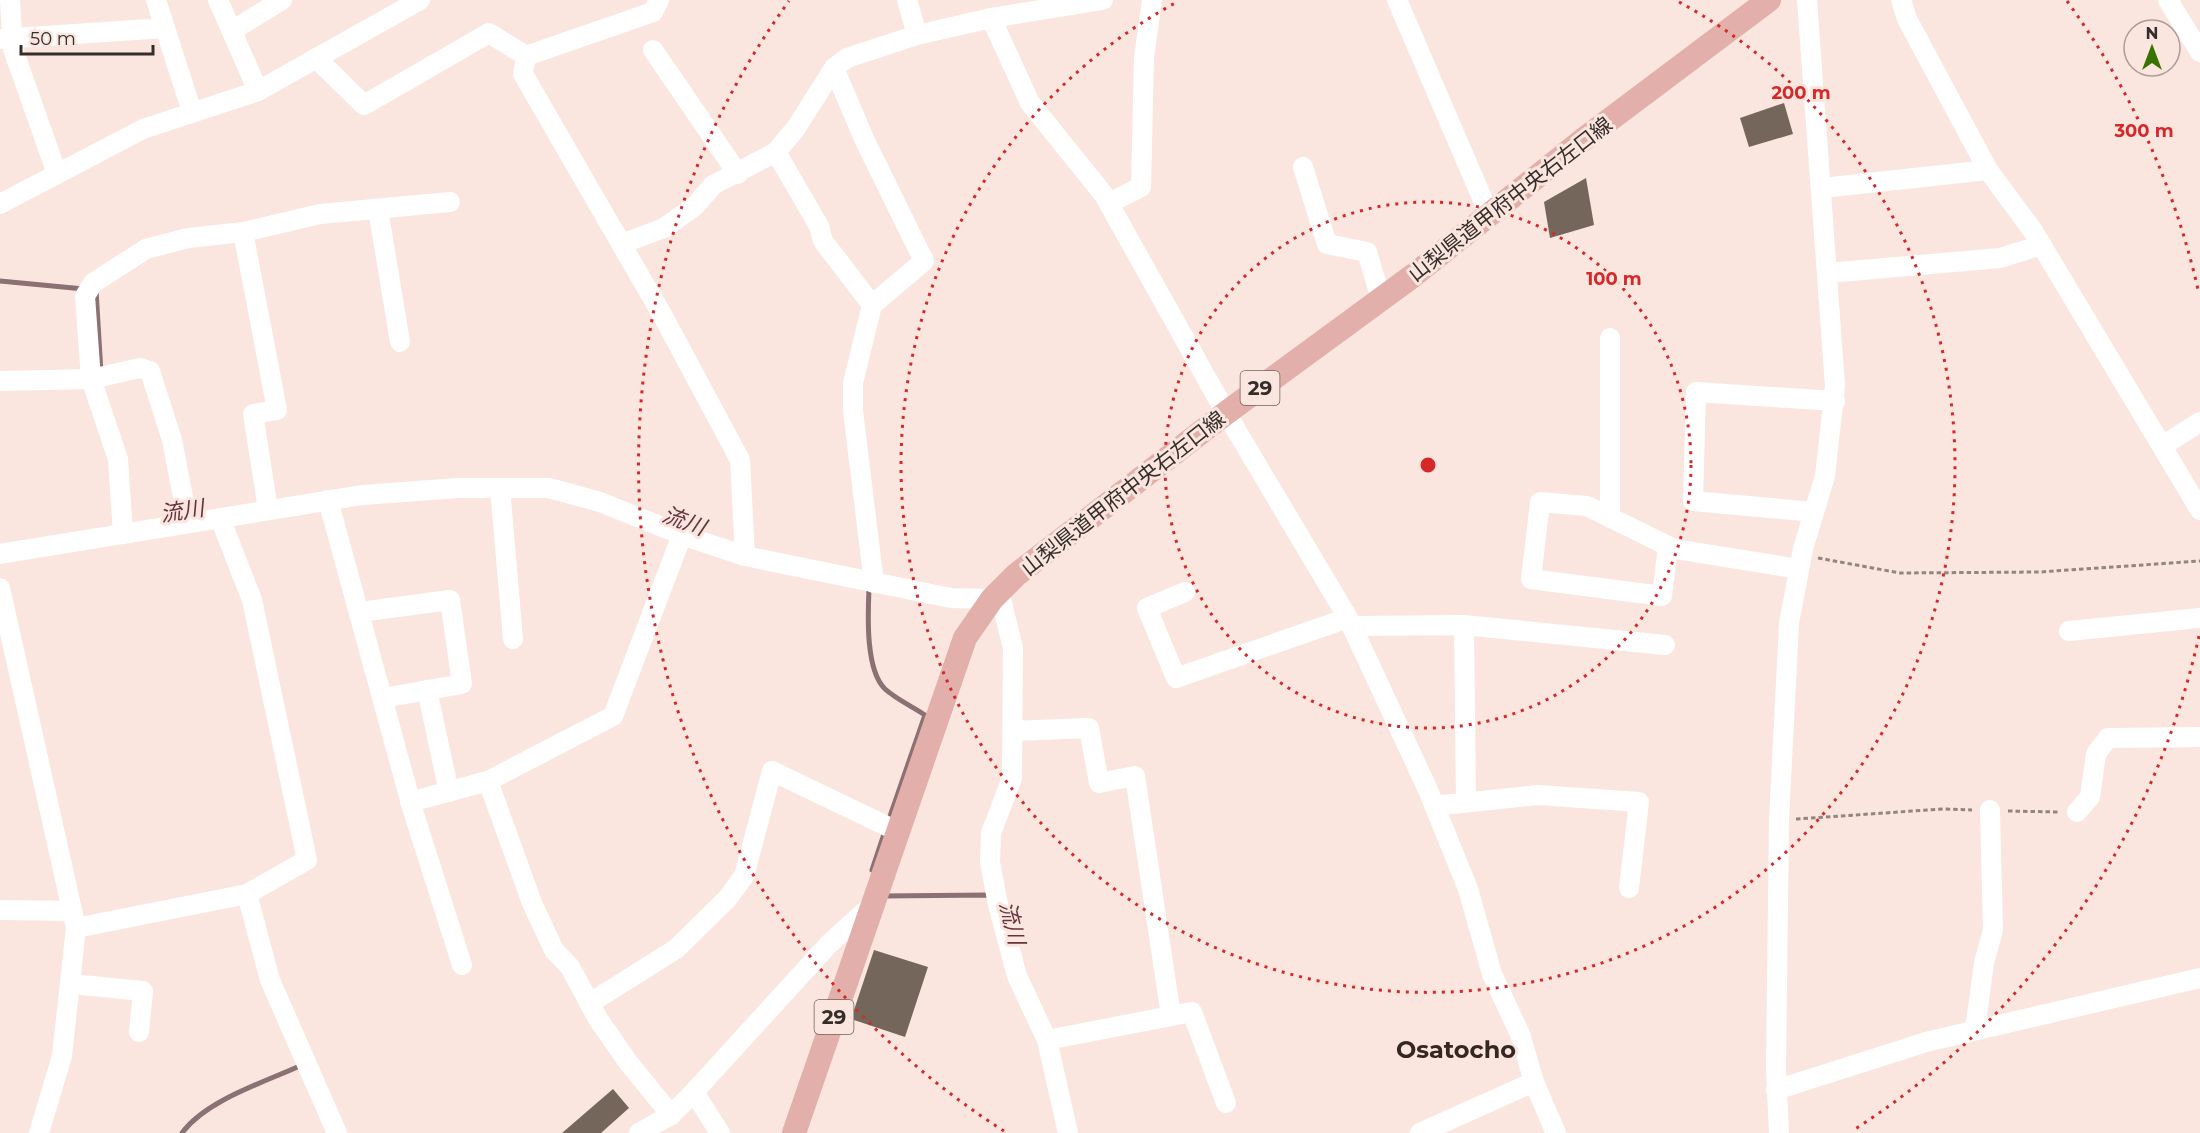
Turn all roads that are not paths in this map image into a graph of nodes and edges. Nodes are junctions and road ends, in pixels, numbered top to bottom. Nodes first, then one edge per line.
1 (10, 0) edge
2 (156, 0) edge
3 (218, 0) edge
4 (282, 0) edge
5 (420, 0) edge
6 (659, 0) edge
7 (907, 0) edge
8 (1103, 0) edge
9 (1152, 0) edge
10 (1397, 0) edge
11 (1769, 0) edge
12 (1807, 0) edge
13 (1901, 0) edge
14 (2168, 0) edge
15 (991, 18) junction
16 (165, 28) junction
17 (232, 30) junction
18 (916, 35) junction
19 (6, 39) edge
20 (652, 50) dead end
21 (2200, 52) edge
22 (526, 56) junction
23 (316, 58) junction
24 (834, 68) junction
25 (258, 91) junction
26 (192, 112) junction
27 (776, 152) junction
28 (1303, 167) dead end
29 (1988, 170) junction
30 (57, 174) junction
31 (738, 174) junction
32 (1822, 188) junction
33 (450, 202) dead end
34 (1108, 203) junction
35 (0, 204) edge
36 (378, 208) junction
37 (1489, 214) junction
38 (243, 232) junction
39 (621, 244) junction
40 (2042, 245) junction
41 (1828, 273) junction
42 (1381, 299) junction
43 (872, 305) junction
44 (1610, 338) dead end
45 (400, 342) dead end
46 (91, 379) junction
47 (0, 381) edge
48 (1834, 401) junction
49 (1226, 413) junction
50 (2200, 422) edge
51 (2162, 446) junction
52 (500, 488) junction
53 (328, 500) junction
54 (268, 509) junction
55 (2200, 510) edge
56 (1814, 512) junction
57 (220, 518) junction
58 (1610, 518) junction
59 (188, 524) junction
60 (123, 534) junction
61 (682, 536) junction
62 (1668, 546) junction
63 (0, 554) edge
64 (745, 556) junction
65 (1800, 562) junction
66 (874, 583) junction
67 (0, 588) edge
68 (1185, 592) dead end
69 (996, 595) junction
70 (360, 612) junction
71 (2200, 618) edge
72 (1350, 622) junction
73 (1464, 625) junction
74 (2069, 631) dead end
75 (513, 639) dead end
76 (1665, 645) dead end
77 (427, 690) junction
78 (382, 698) junction
79 (1013, 731) junction
80 (2200, 736) edge
81 (488, 781) junction
82 (449, 792) junction
83 (410, 802) junction
84 (1466, 802) junction
85 (1434, 806) junction
86 (1990, 810) road end
87 (2077, 812) road end
88 (890, 828) junction
89 (1629, 888) dead end
90 (247, 894) junction
91 (872, 904) junction
92 (0, 910) edge
93 (74, 919) junction
94 (462, 965) dead end
95 (2200, 978) edge
96 (71, 984) junction
97 (590, 1003) junction
98 (1171, 1016) junction
99 (1975, 1030) junction
100 (139, 1032) dead end
101 (1047, 1041) junction
102 (1534, 1082) junction
103 (1776, 1090) junction
104 (694, 1092) junction
105 (1226, 1103) dead end
106 (671, 1115) junction
107 (39, 1133) edge
108 (337, 1133) edge
109 (639, 1133) edge
110 (720, 1133) edge
111 (794, 1133) edge
112 (1068, 1133) edge
113 (1420, 1133) edge
114 (1556, 1133) edge
115 (1779, 1133) edge

1 - 19 street
2 - 16 street
3 - 17 street
4 - 17 street
5 - 23 street
6 - 22 street
7 - 18 street
8 - 15 street
9 - 34 street
10 - 37 street
11 - 37 main road, 山梨県道甲府中央右左口線 / 29
12 - 32 street
13 - 29 street
14 - 21 street
15 - 18 street
15 - 34 street
16 - 19 street
16 - 26 street
17 - 25 street
18 - 24 street
19 - 30 street
20 - 31 street
22 - 23 street
22 - 39 street
23 - 25 street
24 - 27 street
24 - 43 street
25 - 26 street
26 - 30 street
27 - 31 street
27 - 43 street
28 - 42 street
29 - 32 street
29 - 40 street
30 - 35 street
31 - 39 street
32 - 41 street
33 - 36 street
34 - 49 street
36 - 38 street
36 - 45 street
37 - 42 main road, 山梨県道甲府中央右左口線 / 29
38 - 46 street
38 - 54 street
39 - 64 street
40 - 41 street
40 - 51 street
41 - 48 street
42 - 49 main road, 山梨県道甲府中央右左口線 / 29
43 - 66 street
44 - 58 street
46 - 47 street
46 - 59 street
46 - 60 street
48 - 56 street
48 - 56 street
49 - 69 main road, 山梨県道甲府中央右左口線 / 29
49 - 72 street
50 - 51 street
51 - 55 street
52 - 53 street
52 - 61 street
52 - 75 street
53 - 54 street
53 - 70 street
54 - 57 street
56 - 65 street
57 - 59 street
57 - 90 street
58 - 62 street
58 - 62 street
59 - 60 street
60 - 63 street
61 - 64 street
61 - 81 street
62 - 65 street
64 - 66 street
65 - 103 street
66 - 69 street
67 - 93 street
68 - 72 street
69 - 79 street
69 - 88 main road, 山梨県道甲府中央右左口線 / 29
70 - 77 street
70 - 78 street
71 - 74 street
72 - 73 street
72 - 85 street
73 - 76 street
73 - 84 street
77 - 78 street
77 - 82 street
78 - 83 street
79 - 98 street
79 - 101 street
80 - 87 street
81 - 82 street
81 - 97 street
82 - 83 street
83 - 94 street
84 - 85 street
84 - 89 street
85 - 102 street
86 - 99 street
88 - 91 main road, 山梨県道甲府中央右左口線 / 29
88 - 97 street
90 - 93 street
90 - 108 street
91 - 104 street
91 - 111 main road, 山梨県道甲府中央右左口線 / 29
92 - 93 street
93 - 96 street
95 - 99 street
96 - 100 street
96 - 107 street
97 - 106 street
98 - 101 street
98 - 105 street
99 - 103 street
101 - 112 street
102 - 113 street
102 - 114 street
103 - 115 street
104 - 106 street
104 - 110 street
106 - 109 street

